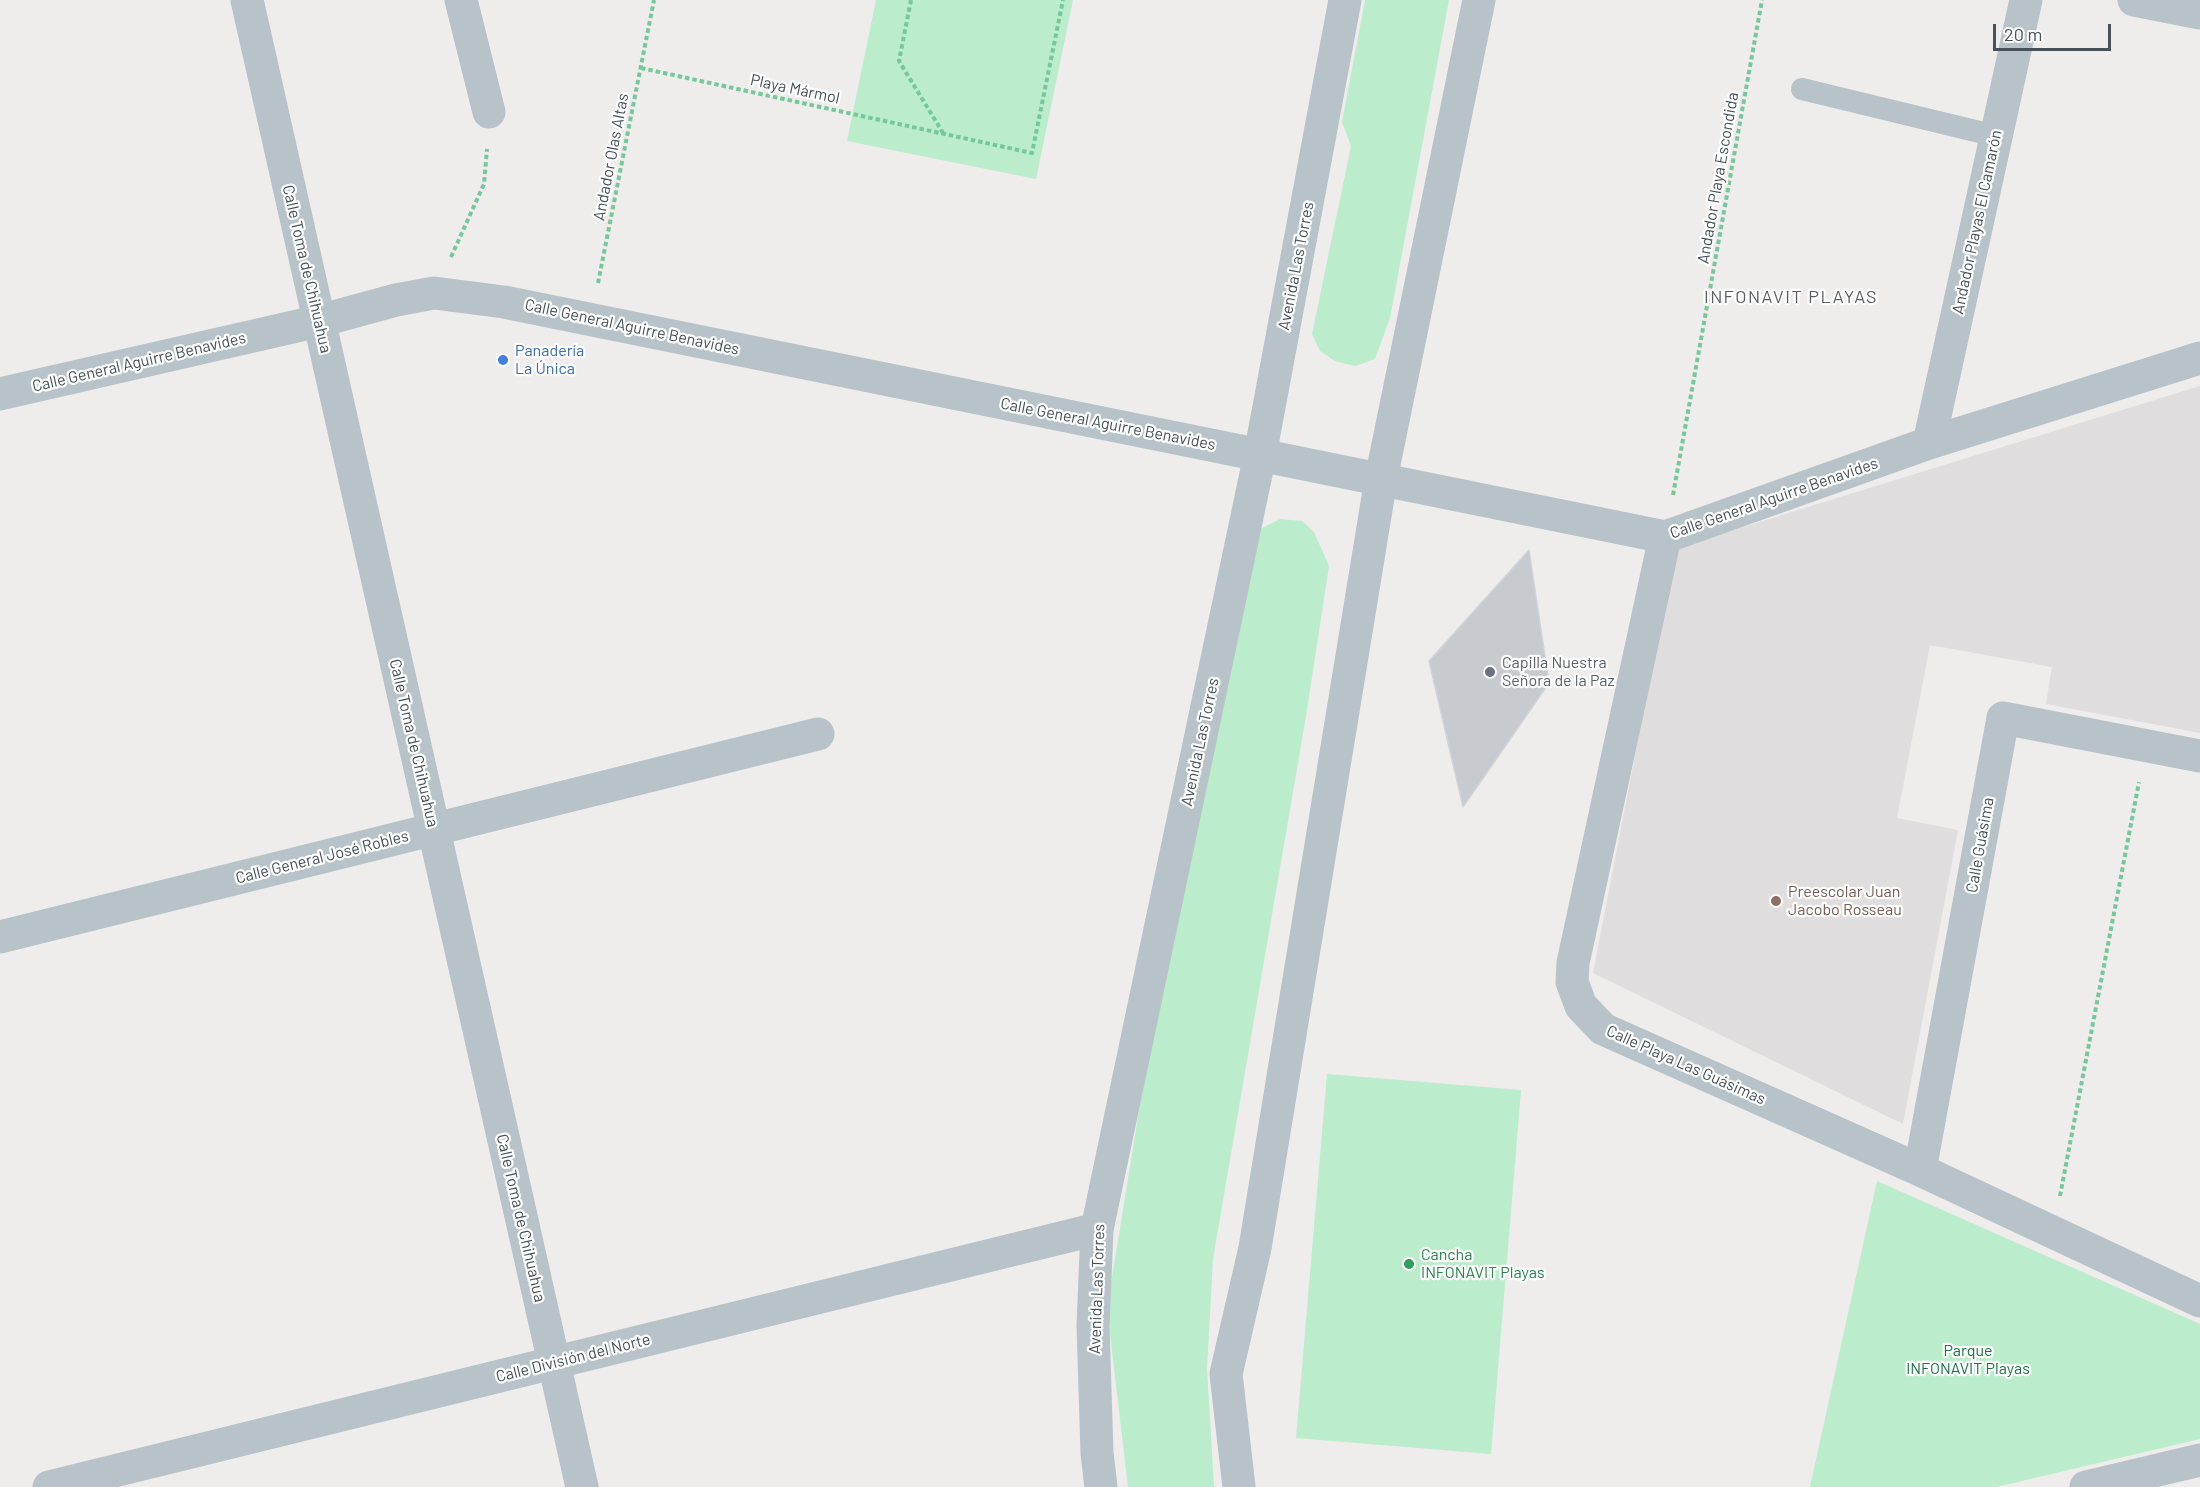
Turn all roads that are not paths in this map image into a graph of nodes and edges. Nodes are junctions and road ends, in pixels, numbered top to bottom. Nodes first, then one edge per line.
1 (247, 0) edge
2 (461, 0) edge
3 (1345, 0) edge
4 (1479, 0) edge
5 (2026, 0) edge
6 (2134, 0) edge
7 (2200, 13) edge
8 (1802, 89) dead end
9 (489, 112) road end
10 (1996, 136) junction
11 (319, 321) junction
12 (2200, 358) edge
13 (0, 394) edge
14 (1929, 443) junction
15 (1260, 455) junction
16 (1381, 479) junction
17 (1665, 537) junction
18 (818, 734) dead end
19 (2200, 756) edge
20 (434, 830) junction
21 (0, 937) edge
22 (1920, 1170) junction
23 (1096, 1229) junction
24 (2200, 1301) edge
25 (554, 1362) junction
26 (2200, 1460) edge
27 (49, 1487) edge
28 (582, 1487) edge
29 (1101, 1487) edge
30 (1239, 1487) edge
31 (2086, 1487) edge

1 - 11 street, Calle Toma de Chihuahua
2 - 9 street
3 - 15 street, Avenida Las Torres
4 - 16 street
5 - 10 street, Andador Playas El Camarón
6 - 7 street
8 - 10 lane
10 - 14 street, Andador Playas El Camarón
11 - 13 street, Calle General Aguirre Benavides
11 - 15 street, Calle General Aguirre Benavides
11 - 20 street, Calle Toma de Chihuahua
12 - 14 street, Calle General Aguirre Benavides
14 - 17 street, Calle General Aguirre Benavides
15 - 16 street, Calle General Aguirre Benavides
15 - 23 street, Avenida Las Torres
16 - 17 street, Calle General Aguirre Benavides
16 - 30 street
17 - 22 street, Calle Playa Las Guásimas
18 - 20 street, Calle General José Robles
19 - 22 street, Calle Guásima
20 - 21 street, Calle General José Robles
20 - 25 street, Calle Toma de Chihuahua
22 - 24 street, Calle Playa Las Guásimas
23 - 25 street, Calle División del Norte
23 - 29 street, Avenida Las Torres
25 - 27 street, Calle División del Norte
25 - 28 street, Calle Toma de Chihuahua
26 - 31 street

